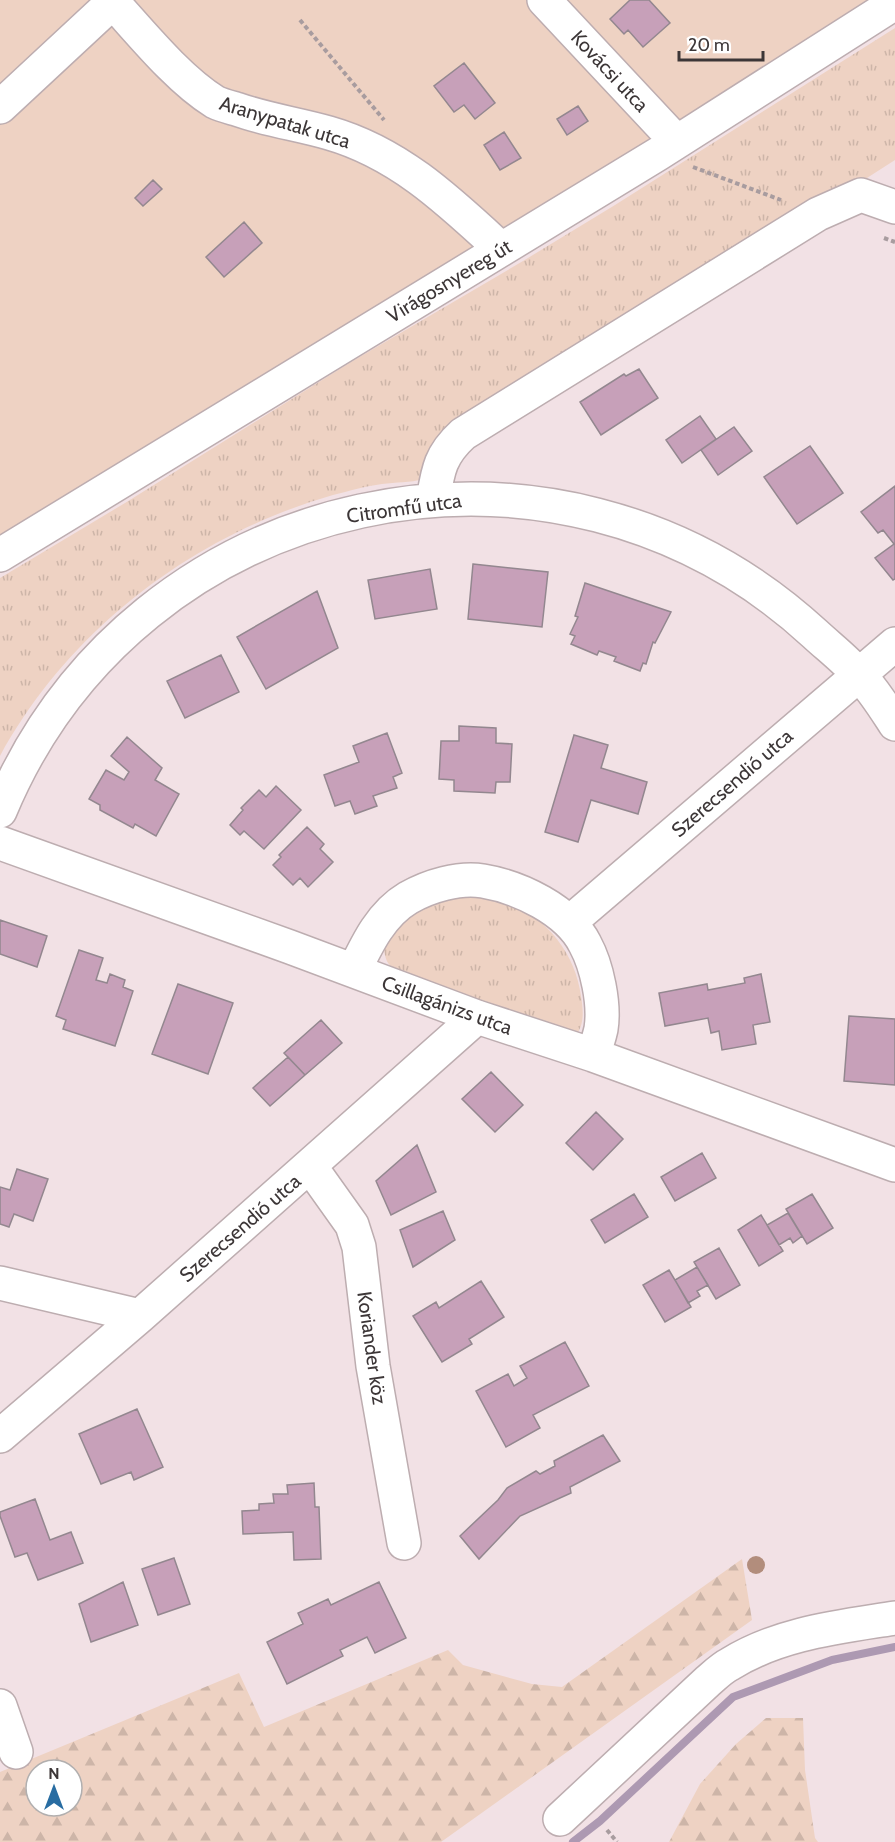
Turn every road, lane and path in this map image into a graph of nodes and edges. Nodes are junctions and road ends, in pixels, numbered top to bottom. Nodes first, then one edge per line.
1 (112, 1) edge
2 (546, 1) edge
3 (895, 3) edge
4 (300, 20) dead end
5 (0, 107) edge
6 (667, 148) junction
7 (401, 166) junction
8 (895, 207) edge
9 (818, 214) junction
10 (884, 238) dead end
11 (895, 242) edge
12 (501, 249) junction
13 (433, 500) junction
14 (0, 555) edge
15 (895, 644) edge
16 (859, 675) junction
17 (895, 724) edge
18 (0, 811) edge
19 (0, 843) edge
20 (570, 922) junction
21 (354, 971) junction
22 (477, 1017) junction
23 (593, 1055) junction
24 (895, 1165) edge
25 (310, 1166) junction
26 (0, 1282) edge
27 (140, 1316) junction
28 (0, 1436) edge
29 (400, 1545) dead end
30 (895, 1618) edge
31 (0, 1706) edge
32 (16, 1752) dead end
33 (560, 1819) dead end
34 (607, 1830) dead end
35 (618, 1842) edge

1 - 5 street
1 - 7 street, Aranypatak utca
2 - 6 street, Kovácsi utca
3 - 6 street, Virágosnyereg út
4 - 7 path
6 - 9 path
6 - 12 street, Virágosnyereg út
7 - 12 street, Aranypatak utca
8 - 9 street
9 - 13 street
10 - 11 path
12 - 14 street, Virágosnyereg út
13 - 16 street, Citromfű utca
13 - 18 street, Citromfű utca
15 - 16 street, Szerecsendió utca
16 - 17 street, Citromfű utca
16 - 20 street, Szerecsendió utca
19 - 21 street, Csillagánizs utca
20 - 21 street
20 - 23 street
21 - 22 street, Csillagánizs utca
22 - 23 street, Csillagánizs utca
22 - 25 street, Szerecsendió utca
23 - 24 street, Csillagánizs utca
25 - 27 street, Szerecsendió utca
25 - 29 street, Koriander köz
26 - 27 street
27 - 28 street, Szerecsendió utca
30 - 33 street
31 - 32 street
34 - 35 path

